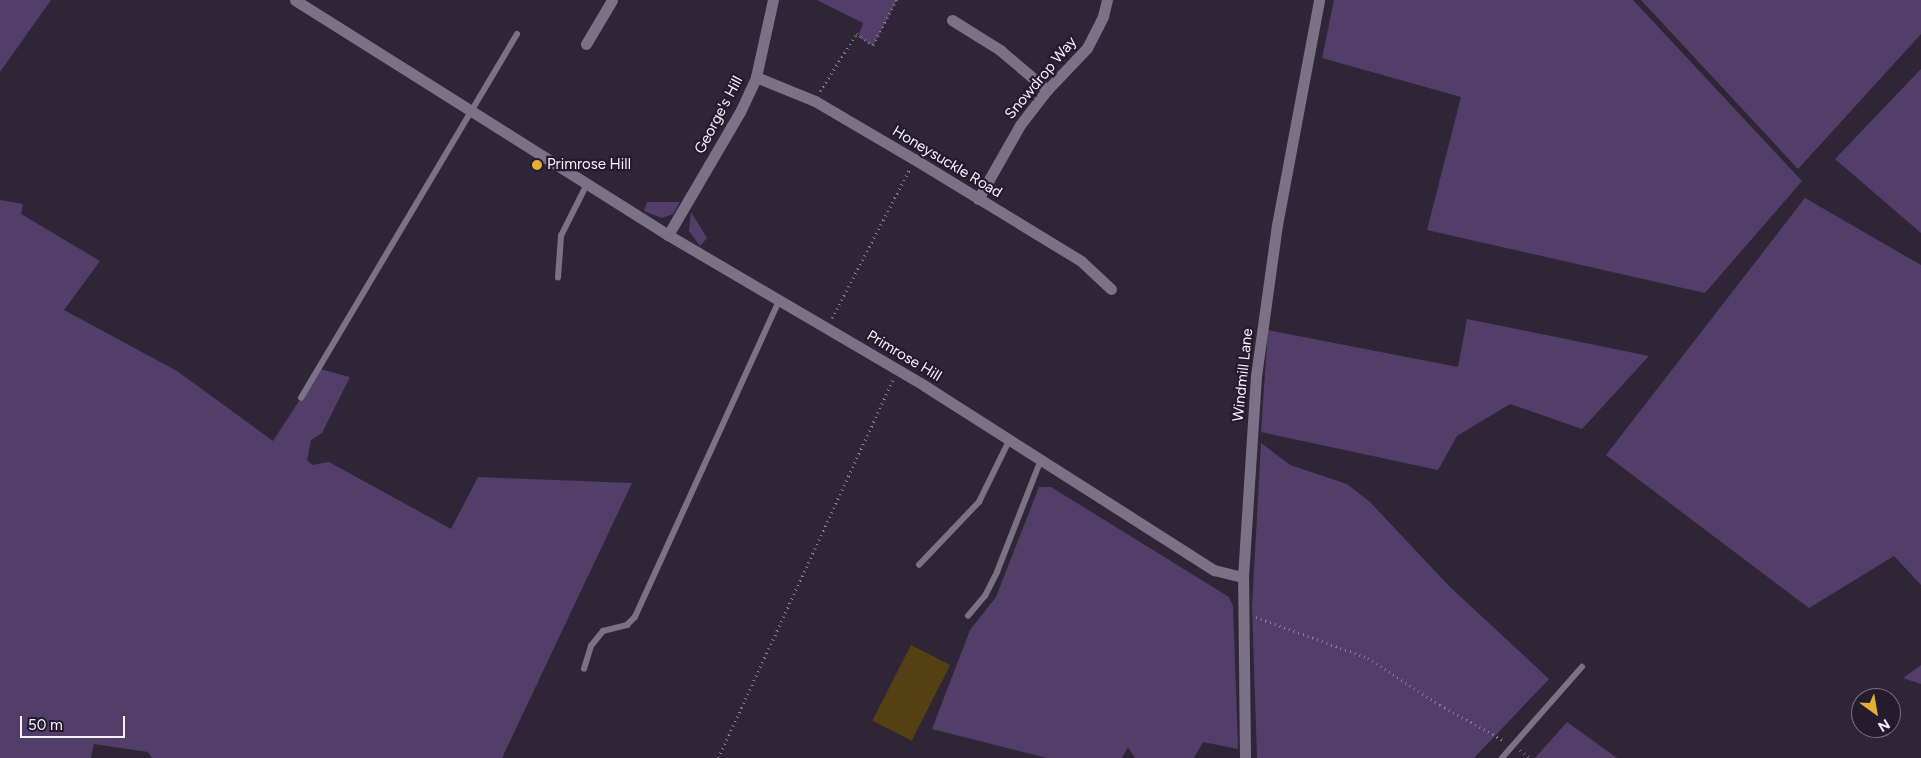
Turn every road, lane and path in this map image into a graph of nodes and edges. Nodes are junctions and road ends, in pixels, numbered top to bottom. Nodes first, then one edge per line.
1 (295, 0) edge
2 (612, 0) edge
3 (773, 0) edge
4 (896, 0) edge
5 (1107, 0) edge
6 (1318, 0) edge
7 (952, 20) dead end
8 (517, 34) dead end
9 (586, 44) dead end
10 (756, 77) junction
11 (1047, 90) junction
12 (819, 94) dead end
13 (473, 113) junction
14 (914, 160) junction
15 (587, 184) junction
16 (978, 199) junction
17 (668, 235) junction
18 (558, 278) dead end
19 (1111, 289) dead end
20 (780, 299) junction
21 (827, 327) junction
22 (898, 370) junction
23 (301, 398) dead end
24 (1009, 441) junction
25 (1040, 462) junction
26 (919, 565) dead end
27 (1243, 577) junction
28 (1242, 613) junction
29 (968, 616) dead end
30 (1582, 668) dead end
31 (584, 669) dead end
32 (1514, 746) junction
33 (718, 758) edge
34 (1245, 758) edge
35 (1502, 758) edge
36 (1531, 758) edge

1 - 13 street, Primrose Hill
2 - 9 street
3 - 10 street, George's Hill
4 - 12 path
5 - 11 street, Snowdrop Way
6 - 27 street, Windmill Lane
7 - 11 street
8 - 13 lane
10 - 14 street, Honeysuckle Road
10 - 17 street, George's Hill
11 - 16 street, Snowdrop Way
13 - 15 street, Primrose Hill
13 - 23 lane
14 - 16 street, Honeysuckle Road
14 - 21 path
15 - 17 street, Primrose Hill
15 - 18 lane
16 - 19 street, Honeysuckle Road
17 - 20 street, Primrose Hill
20 - 21 street, Primrose Hill
20 - 31 lane
21 - 22 street, Primrose Hill
22 - 24 street, Primrose Hill
22 - 33 path
24 - 25 street, Primrose Hill
24 - 26 lane
25 - 27 street, Primrose Hill
25 - 29 lane
27 - 28 street, Windmill Lane
28 - 32 path
28 - 34 street, Windmill Lane
30 - 32 lane
32 - 35 lane
32 - 36 path

